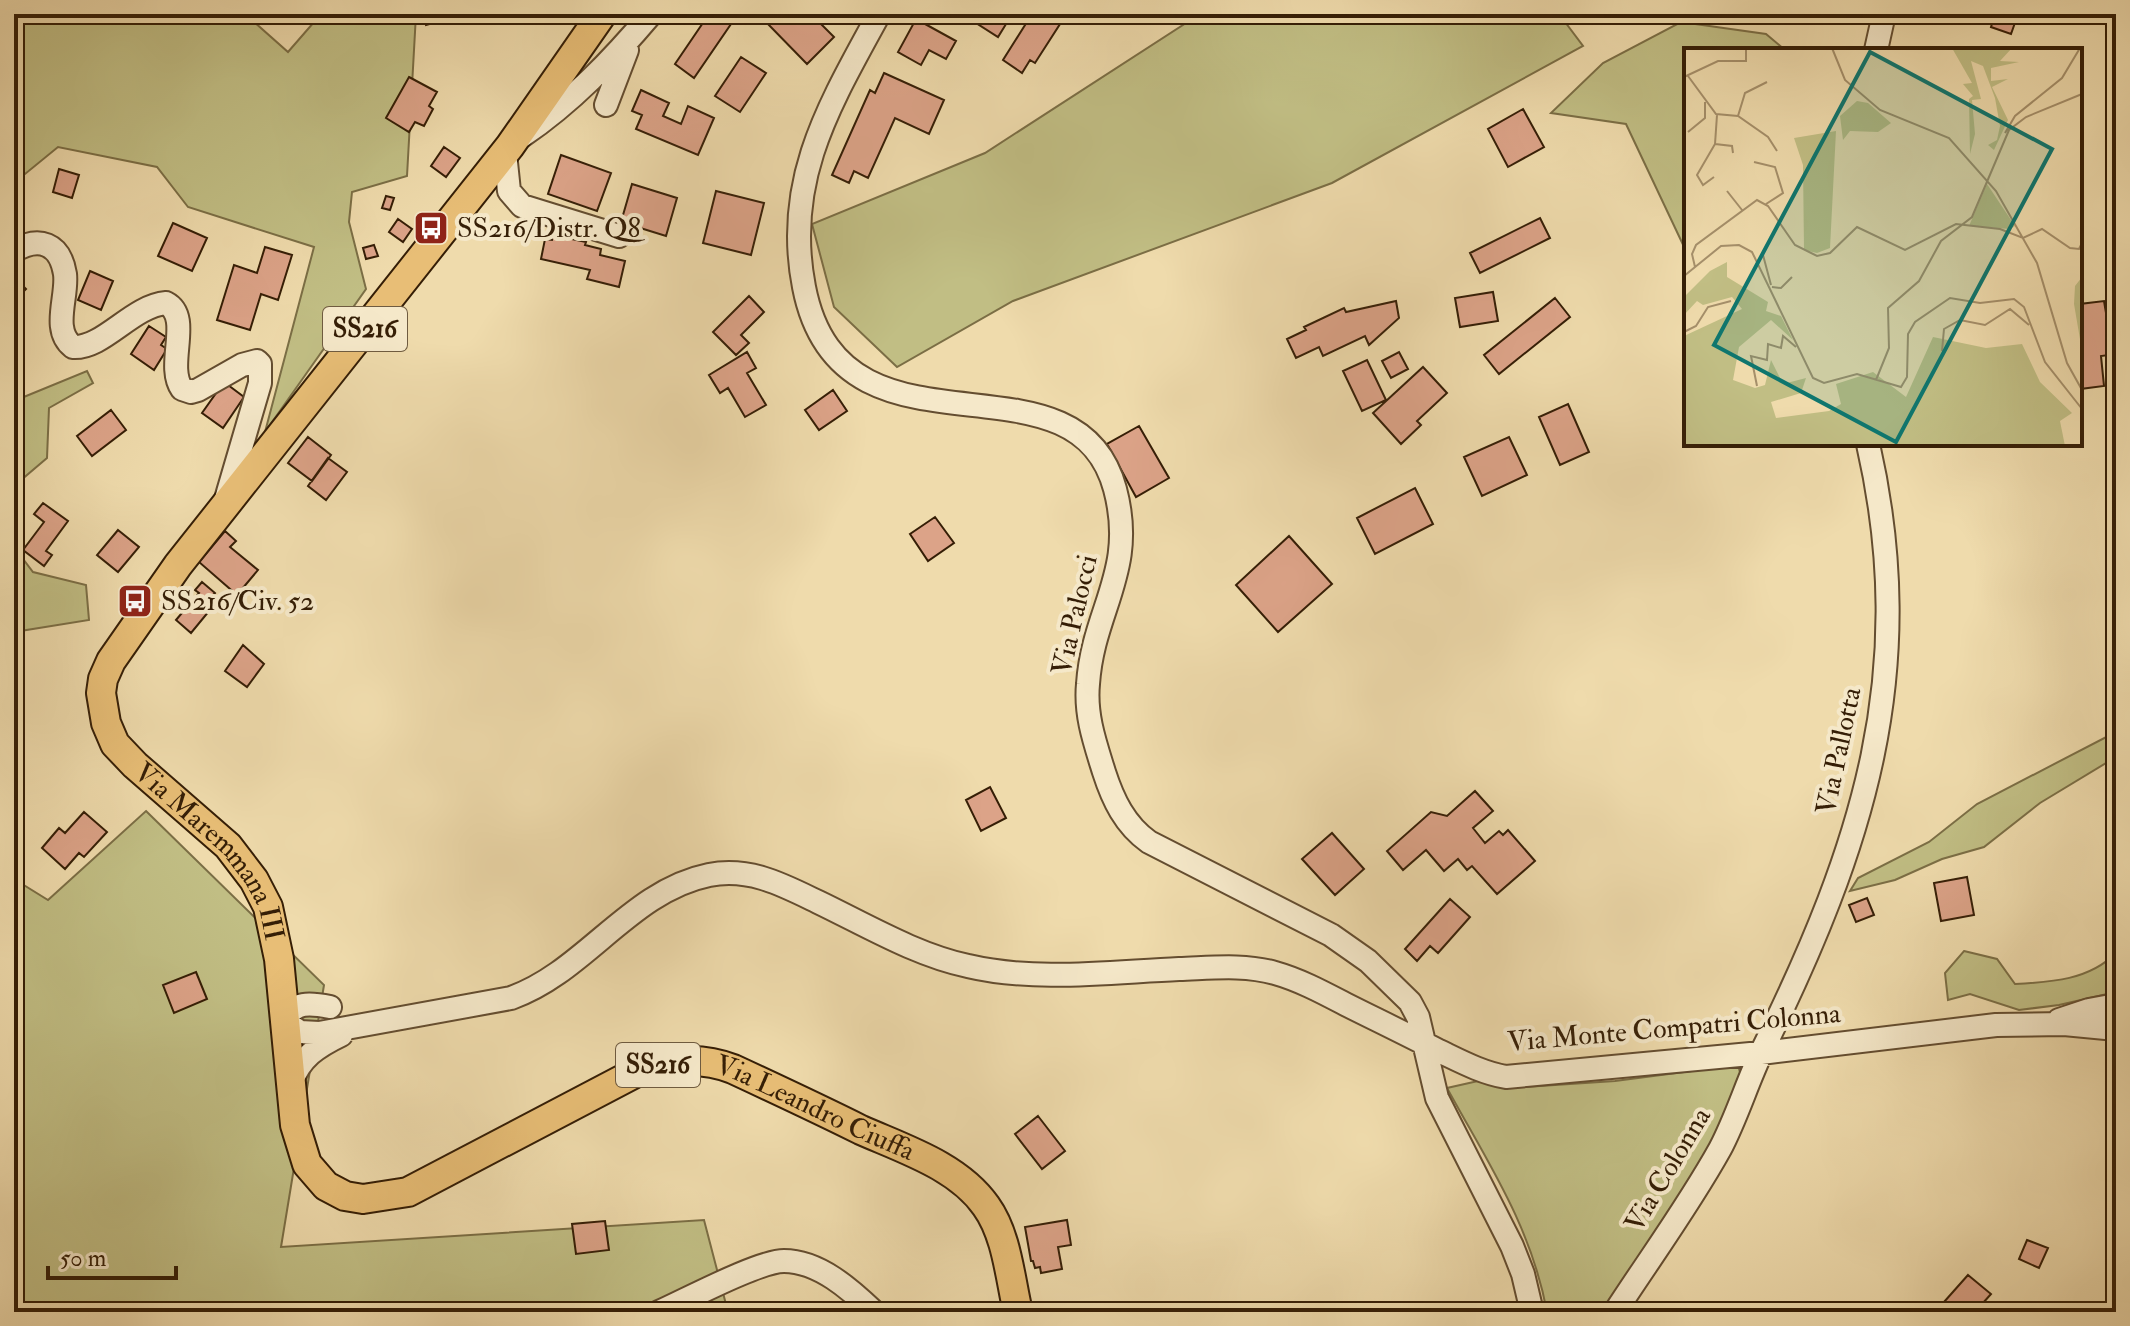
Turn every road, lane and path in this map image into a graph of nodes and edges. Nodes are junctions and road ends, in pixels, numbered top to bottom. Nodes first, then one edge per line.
1 (602, 14) edge
2 (651, 14) edge
3 (879, 14) edge
4 (1884, 14) edge
5 (633, 36) junction
6 (1876, 48) edge
7 (606, 105) dead end
8 (508, 148) junction
9 (619, 236) dead end
10 (14, 251) edge
11 (1868, 446) edge
12 (224, 507) junction
13 (279, 959) junction
14 (2116, 1005) edge
15 (330, 1007) junction
16 (408, 1016) junction
17 (284, 1021) junction
18 (2048, 1024) junction
19 (364, 1026) junction
20 (2116, 1029) edge
21 (1424, 1043) junction
22 (1761, 1053) junction
23 (290, 1085) junction
24 (659, 1312) edge
25 (874, 1312) edge
26 (1018, 1312) edge
27 (1532, 1312) edge
28 (1615, 1312) edge

1 - 8 main road, SS216
2 - 5 street
3 - 21 street, Via Palocci
4 - 6 street
5 - 7 street
5 - 8 street
8 - 9 street
8 - 12 main road, SS216
10 - 12 street
11 - 22 street, Via Pallotta
12 - 13 main road, Via Maremmana III / SS216
13 - 15 street, Via Monte Compatri Colonna
13 - 17 main road, Via Maremmana III / SS216
14 - 18 street
15 - 16 street, Via Monte Compatri Colonna
15 - 17 street, Via Monte Compatri Colonna
16 - 19 street, Via Monte Compatri Colonna
16 - 21 street, Via Monte Compatri Colonna
17 - 19 street, Via Monte Compatri Colonna
17 - 23 main road, Via Maremmana III / SS216
18 - 20 street, Via Monte Compatri Colonna
18 - 22 street, Via Monte Compatri Colonna
19 - 23 street, Via Monte Compatri Colonna
21 - 22 street, Via Monte Compatri Colonna
21 - 27 street, Via Palocci
22 - 28 street, Via Colonna
23 - 26 main road, Via Leandro Ciuffa / SS216
24 - 25 street

